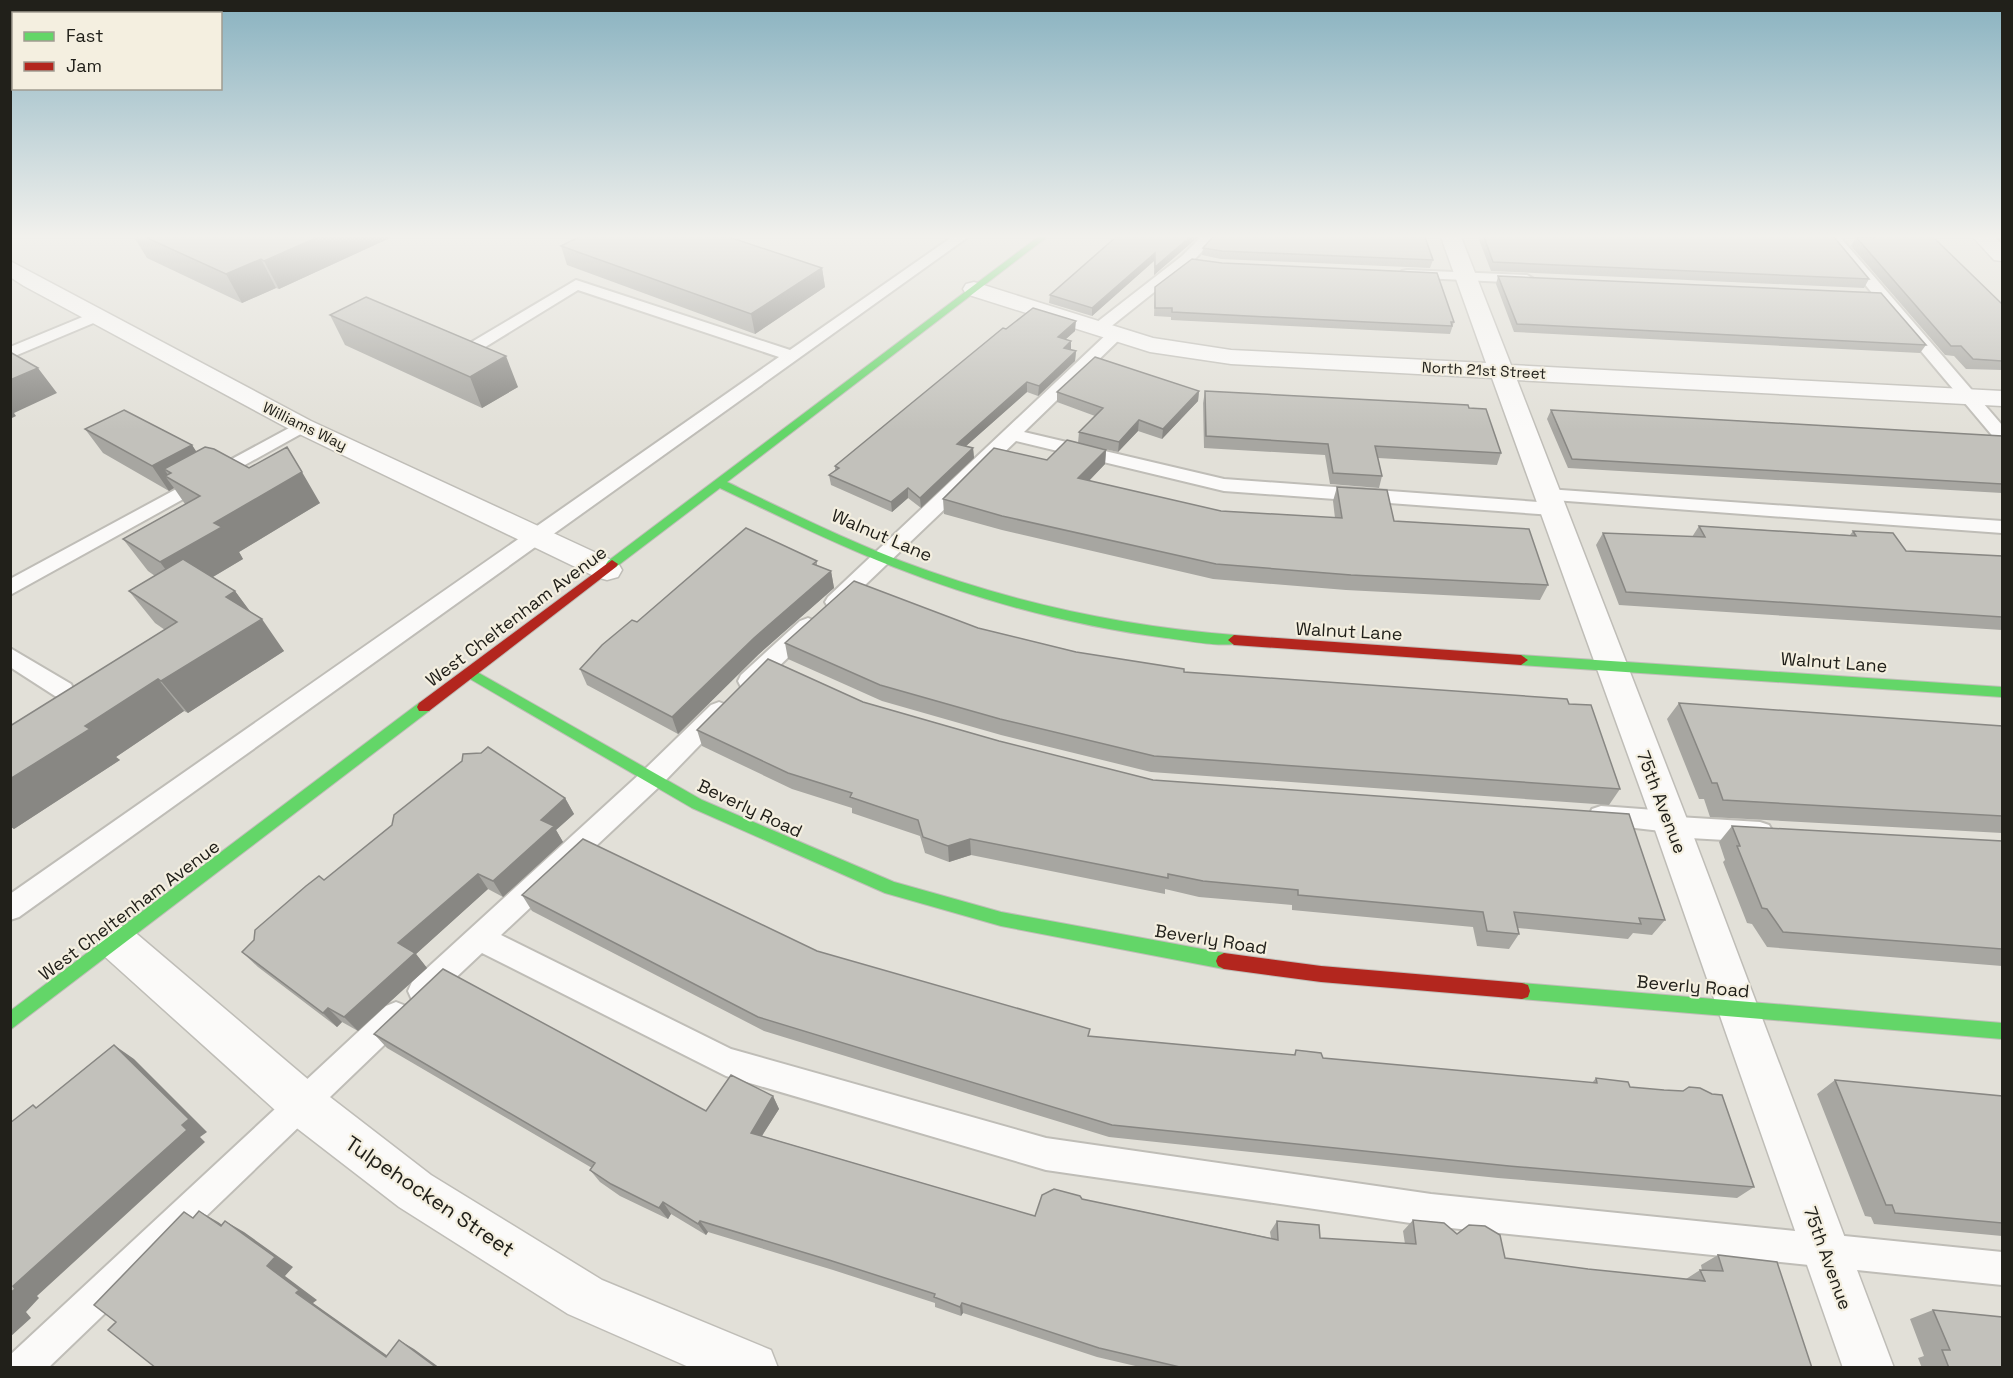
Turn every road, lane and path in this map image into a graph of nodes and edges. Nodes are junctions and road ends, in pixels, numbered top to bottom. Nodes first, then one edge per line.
1 (71, 301) edge
2 (549, 301) edge
3 (625, 301) edge
4 (870, 301) edge
5 (958, 301) edge
6 (1012, 301) edge
7 (1141, 301) edge
8 (1475, 301) edge
9 (1887, 301) edge
10 (97, 316) junction
11 (1107, 332) junction
12 (476, 346) edge
13 (10, 353) edge
14 (791, 357) junction
15 (1501, 371) junction
16 (1968, 396) junction
17 (2002, 398) edge
18 (302, 426) junction
19 (1010, 434) junction
20 (2002, 436) edge
21 (719, 483) junction
22 (1550, 502) junction
23 (2002, 527) edge
24 (540, 536) junction
25 (885, 557) junction
26 (607, 570) junction
27 (10, 588) edge
28 (10, 656) edge
29 (1611, 665) junction
30 (470, 673) junction
31 (63, 690) edge
32 (2002, 692) edge
33 (652, 778) junction
34 (1575, 814) edge
35 (1670, 824) junction
36 (1778, 833) edge
37 (10, 909) edge
38 (479, 938) junction
39 (117, 942) junction
40 (1736, 1007) junction
41 (10, 1023) edge
42 (2002, 1031) edge
43 (301, 1103) junction
44 (1825, 1250) junction
45 (2002, 1269) edge
46 (32, 1365) edge
47 (753, 1368) edge
48 (1869, 1368) edge

1 - 10 street, Williams Way
2 - 12 lane
3 - 14 lane
4 - 14 lane
5 - 21 main road, West Cheltenham Avenue
6 - 11 street, North 21st Street
7 - 11 lane
8 - 15 street, 75th Avenue
9 - 16 lane
10 - 13 lane
10 - 18 street, Williams Way
11 - 15 street, North 21st Street
11 - 19 lane
14 - 24 lane
15 - 16 street, North 21st Street
15 - 22 street, 75th Avenue
16 - 17 street, North 21st Street
16 - 20 lane
18 - 24 street, Williams Way
18 - 27 lane
19 - 22 lane
19 - 25 lane
21 - 25 main road, Walnut Lane
21 - 26 main road, West Cheltenham Avenue
22 - 23 lane
22 - 29 street, 75th Avenue
24 - 26 street, Williams Way
24 - 37 lane
25 - 29 main road, Walnut Lane
25 - 33 lane
26 - 30 main road, West Cheltenham Avenue
28 - 31 lane
29 - 32 main road, Walnut Lane
29 - 35 street, 75th Avenue
30 - 33 main road, Beverly Road
30 - 39 main road, West Cheltenham Avenue
33 - 38 lane
33 - 40 main road, Beverly Road
34 - 35 lane
35 - 36 lane
35 - 40 street, 75th Avenue
38 - 43 lane
38 - 44 lane
39 - 41 main road, West Cheltenham Avenue
39 - 43 street, Tulpehocken Street
40 - 42 main road, Beverly Road
40 - 44 street, 75th Avenue
43 - 46 lane
43 - 47 street, Tulpehocken Street
44 - 45 lane
44 - 48 street, 75th Avenue

